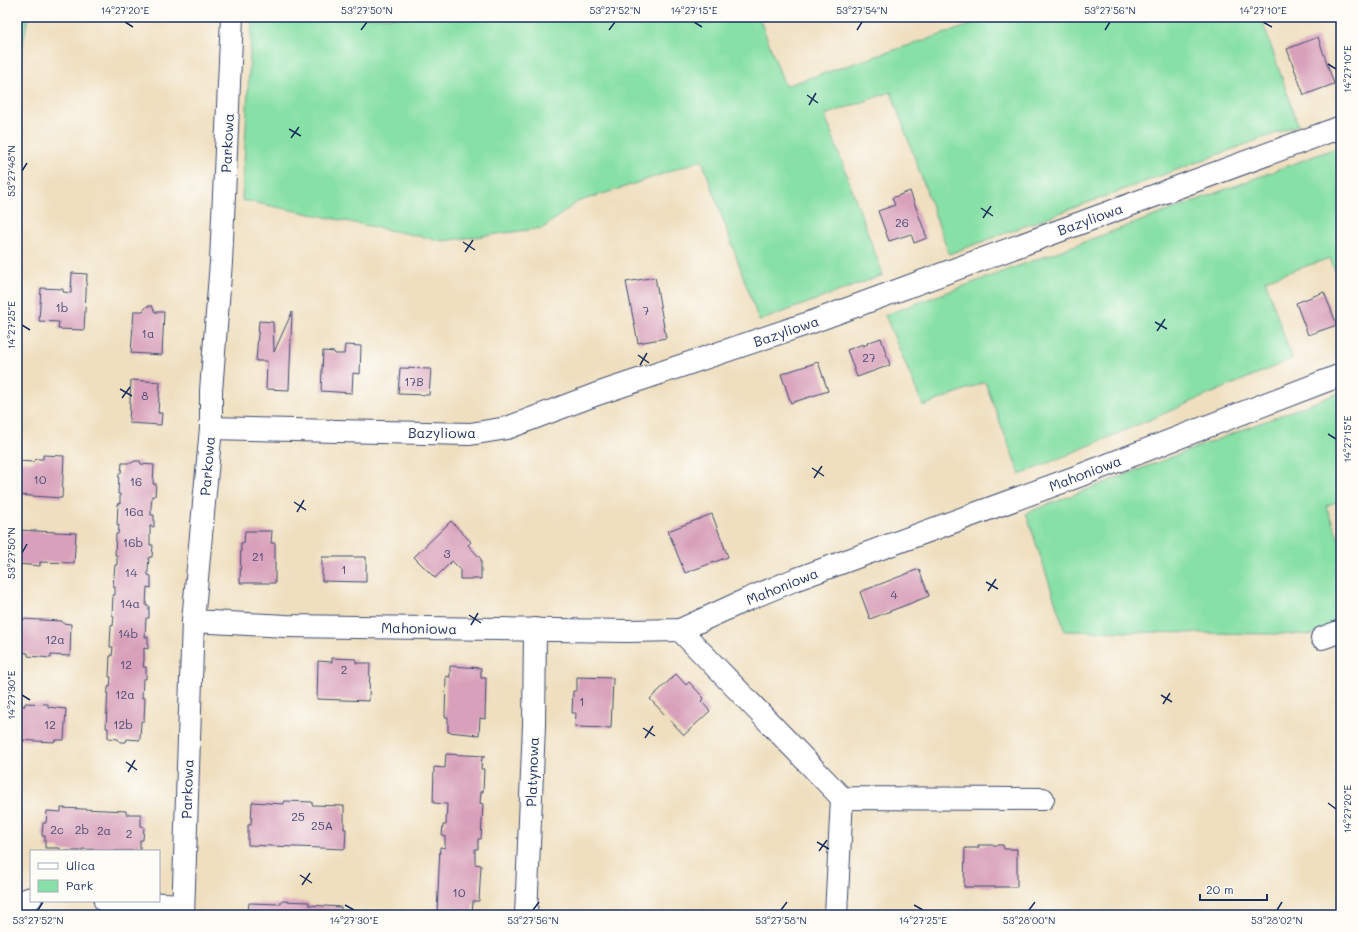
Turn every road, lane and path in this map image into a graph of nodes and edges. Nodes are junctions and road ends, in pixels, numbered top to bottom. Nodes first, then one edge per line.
1 (232, 17) edge
2 (1341, 126) edge
3 (1341, 375) edge
4 (211, 428) junction
5 (193, 621) junction
6 (535, 629) junction
7 (680, 630) junction
8 (842, 798) junction
9 (1043, 799) dead end
10 (30, 898) edge
11 (114, 902) edge
12 (17, 903) edge
13 (183, 910) edge
14 (526, 915) edge
15 (836, 915) edge

1 - 4 street, Parkowa
2 - 4 street, Bazyliowa
3 - 7 street, Mahoniowa
4 - 5 street, Parkowa
5 - 6 street, Mahoniowa
5 - 13 street, Parkowa
6 - 7 street, Mahoniowa
6 - 14 street, Platynowa
7 - 8 street
8 - 9 street
8 - 15 street
10 - 12 street
11 - 13 street

